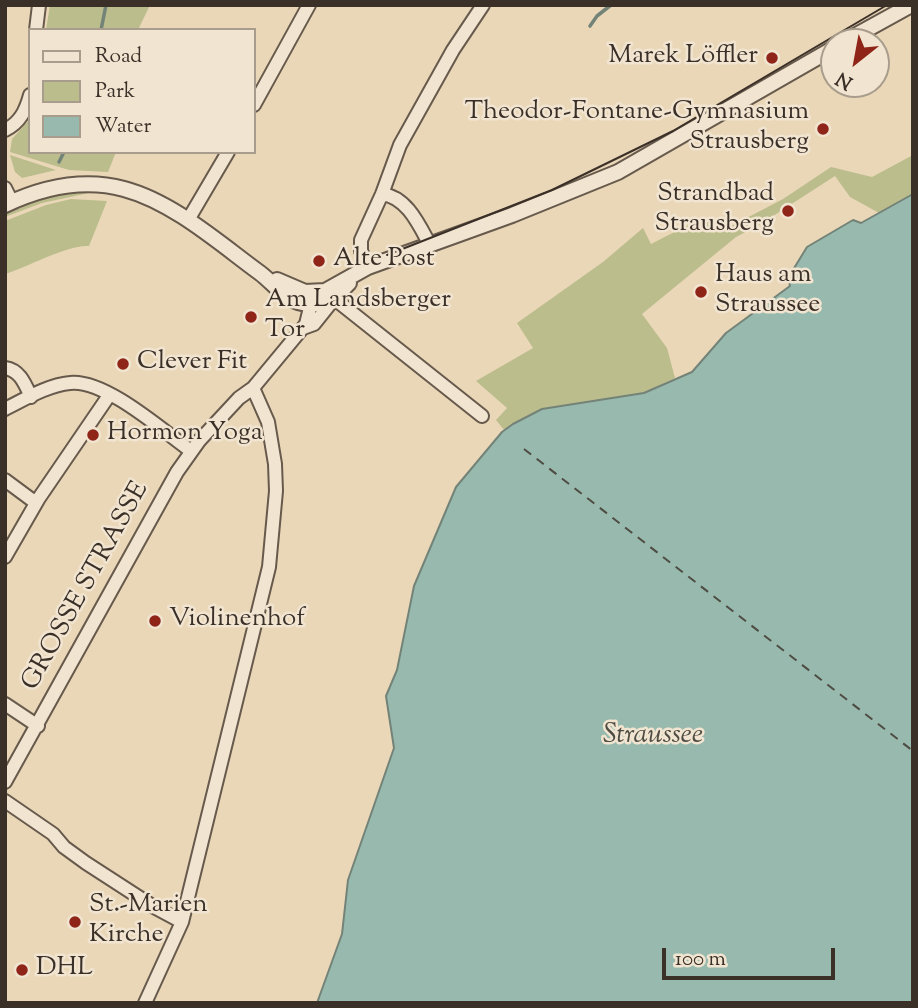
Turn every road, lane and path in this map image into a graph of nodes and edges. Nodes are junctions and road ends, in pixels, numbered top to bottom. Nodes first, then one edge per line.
1 (39, 5) edge
2 (309, 5) edge
3 (483, 5) edge
4 (911, 5) edge
5 (36, 28) edge
6 (869, 28) edge
7 (820, 56) edge
8 (256, 101) edge
9 (28, 102) edge
10 (5, 130) edge
11 (227, 154) edge
12 (5, 188) edge
13 (382, 194) junction
14 (9, 203) edge
15 (188, 220) junction
16 (430, 245) junction
17 (364, 270) junction
18 (262, 275) junction
19 (330, 295) junction
20 (311, 304) junction
21 (303, 328) junction
22 (5, 368) edge
23 (253, 388) junction
24 (110, 394) junction
25 (31, 397) junction
26 (5, 409) edge
27 (482, 416) dead end
28 (191, 452) junction
29 (5, 480) edge
30 (36, 503) junction
31 (5, 557) edge
32 (5, 704) edge
33 (38, 726) junction
34 (5, 782) edge
35 (5, 801) edge
36 (182, 922) junction
37 (145, 1003) edge

1 - 5 street
2 - 8 street
3 - 13 street
4 - 6 street
7 - 16 street
9 - 10 street
11 - 15 street
12 - 14 street
13 - 16 street
13 - 17 street
14 - 15 street
15 - 18 street
16 - 17 street
17 - 19 street
18 - 19 street
18 - 20 street
19 - 20 street
19 - 21 street, GROSSE STRASSE
19 - 27 street
20 - 21 street, GROSSE STRASSE
21 - 23 street, GROSSE STRASSE
22 - 25 street
23 - 28 street, GROSSE STRASSE
23 - 36 street
24 - 25 street
24 - 28 street
24 - 30 street
25 - 26 street
28 - 33 street, GROSSE STRASSE
29 - 30 street
30 - 31 street
32 - 33 street
33 - 34 street, GROSSE STRASSE
35 - 36 street
36 - 37 street

